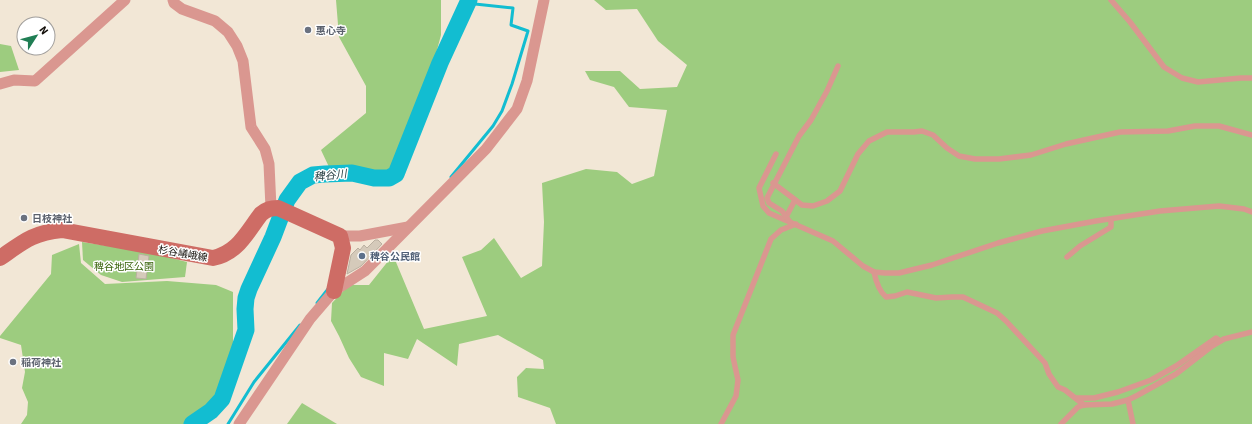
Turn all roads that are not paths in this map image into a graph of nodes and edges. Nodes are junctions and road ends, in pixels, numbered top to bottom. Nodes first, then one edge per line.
1 (125, 0) edge
2 (174, 0) edge
3 (544, 0) edge
4 (1111, 0) edge
5 (838, 66) dead end
6 (1252, 78) edge
7 (0, 84) edge
8 (1252, 135) edge
9 (776, 154) dead end
10 (773, 183) junction
11 (795, 200) junction
12 (274, 208) junction
13 (1252, 212) edge
14 (786, 217) junction
15 (1111, 219) junction
16 (793, 223) junction
17 (408, 227) junction
18 (340, 236) junction
19 (1067, 257) dead end
20 (0, 258) edge
21 (874, 272) junction
22 (334, 291) junction
23 (1252, 332) edge
24 (1220, 341) junction
25 (1076, 398) junction
26 (1128, 400) junction
27 (1084, 405) junction
28 (239, 424) edge
29 (721, 424) edge
30 (1061, 424) edge
31 (1133, 424) edge

1 - 7 street
2 - 12 street
3 - 17 street
4 - 6 lane
5 - 10 lane
8 - 11 lane
9 - 16 lane
10 - 11 lane
10 - 14 lane
11 - 14 lane
12 - 18 main road
12 - 20 main road, 杉谷嶬峨線
13 - 15 lane
14 - 16 lane
15 - 19 lane
15 - 21 lane
16 - 21 lane
16 - 29 lane
17 - 18 street
17 - 22 street
18 - 22 main road
21 - 25 lane
22 - 28 street
23 - 24 lane
24 - 25 lane
24 - 26 lane
25 - 27 lane
26 - 27 lane
26 - 31 lane
27 - 30 lane

